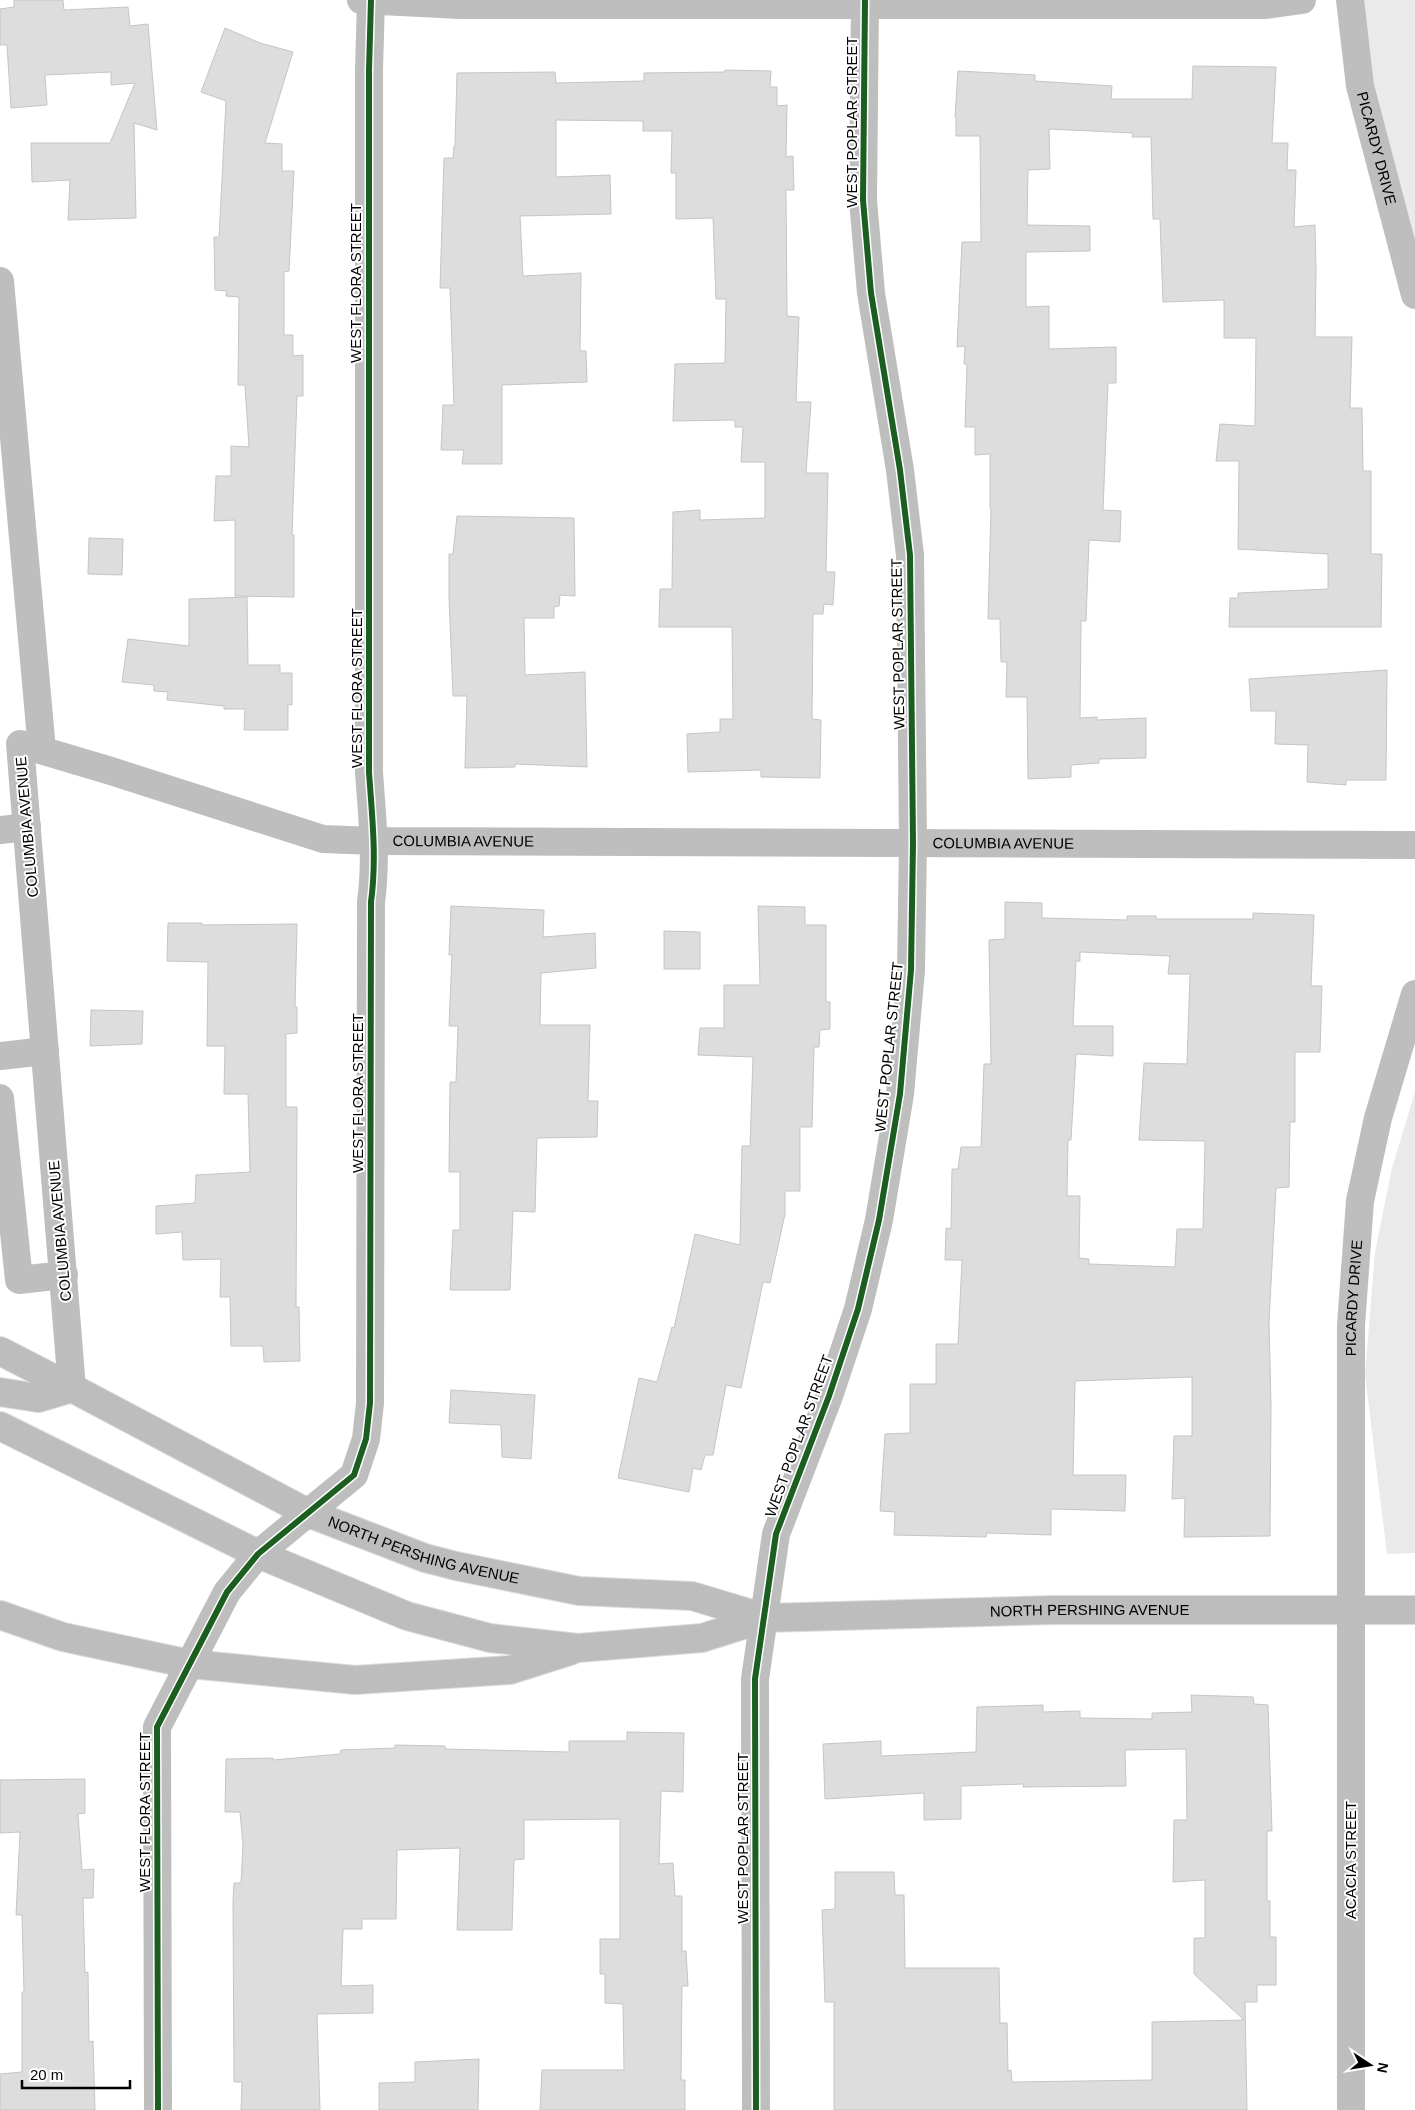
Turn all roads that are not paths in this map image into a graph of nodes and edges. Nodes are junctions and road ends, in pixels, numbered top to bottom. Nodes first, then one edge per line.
1 (368, 0) edge
2 (1302, 0) edge
3 (1350, 0) edge
4 (865, 3) edge
5 (0, 281) edge
6 (1415, 295) edge
7 (7, 432) edge
8 (21, 746) edge
9 (27, 828) junction
10 (0, 830) edge
11 (374, 841) junction
12 (913, 844) junction
13 (1415, 845) edge
14 (1415, 994) edge
15 (45, 1051) junction
16 (0, 1056) edge
17 (0, 1098) edge
18 (64, 1275) junction
19 (0, 1351) edge
20 (72, 1388) junction
21 (0, 1392) edge
22 (0, 1426) edge
23 (308, 1513) junction
24 (258, 1554) junction
25 (1350, 1610) junction
26 (1415, 1610) edge
27 (0, 1615) edge
28 (765, 1618) junction
29 (578, 1648) junction
30 (190, 1664) junction
31 (158, 2110) edge
32 (756, 2110) edge
33 (1352, 2110) edge

1 - 4 street
1 - 11 street, WEST FLORA STREET
2 - 4 street
3 - 6 street, PICARDY DRIVE
4 - 12 street, WEST POPLAR STREET
5 - 7 street
7 - 8 street
8 - 9 street, COLUMBIA AVENUE
8 - 11 street, COLUMBIA AVENUE
9 - 10 street
9 - 15 street, COLUMBIA AVENUE
11 - 12 street, COLUMBIA AVENUE
11 - 23 street, WEST FLORA STREET
12 - 13 street, COLUMBIA AVENUE
12 - 28 street, WEST POPLAR STREET
14 - 25 street, PICARDY DRIVE
15 - 16 street
15 - 18 street, COLUMBIA AVENUE
17 - 18 street
18 - 20 street, COLUMBIA AVENUE
19 - 20 main road, NORTH PERSHING AVENUE
20 - 21 main road
20 - 23 main road, NORTH PERSHING AVENUE
22 - 24 main road, NORTH PERSHING AVENUE
23 - 24 street, WEST FLORA STREET
23 - 28 main road, NORTH PERSHING AVENUE
24 - 29 main road, NORTH PERSHING AVENUE
24 - 30 street, WEST FLORA STREET
25 - 26 main road, NORTH PERSHING AVENUE
25 - 28 main road, NORTH PERSHING AVENUE
25 - 33 street, ACACIA STREET
27 - 30 main road
28 - 29 main road, NORTH PERSHING AVENUE
28 - 32 street, WEST POPLAR STREET
29 - 30 main road
30 - 31 street, WEST FLORA STREET

